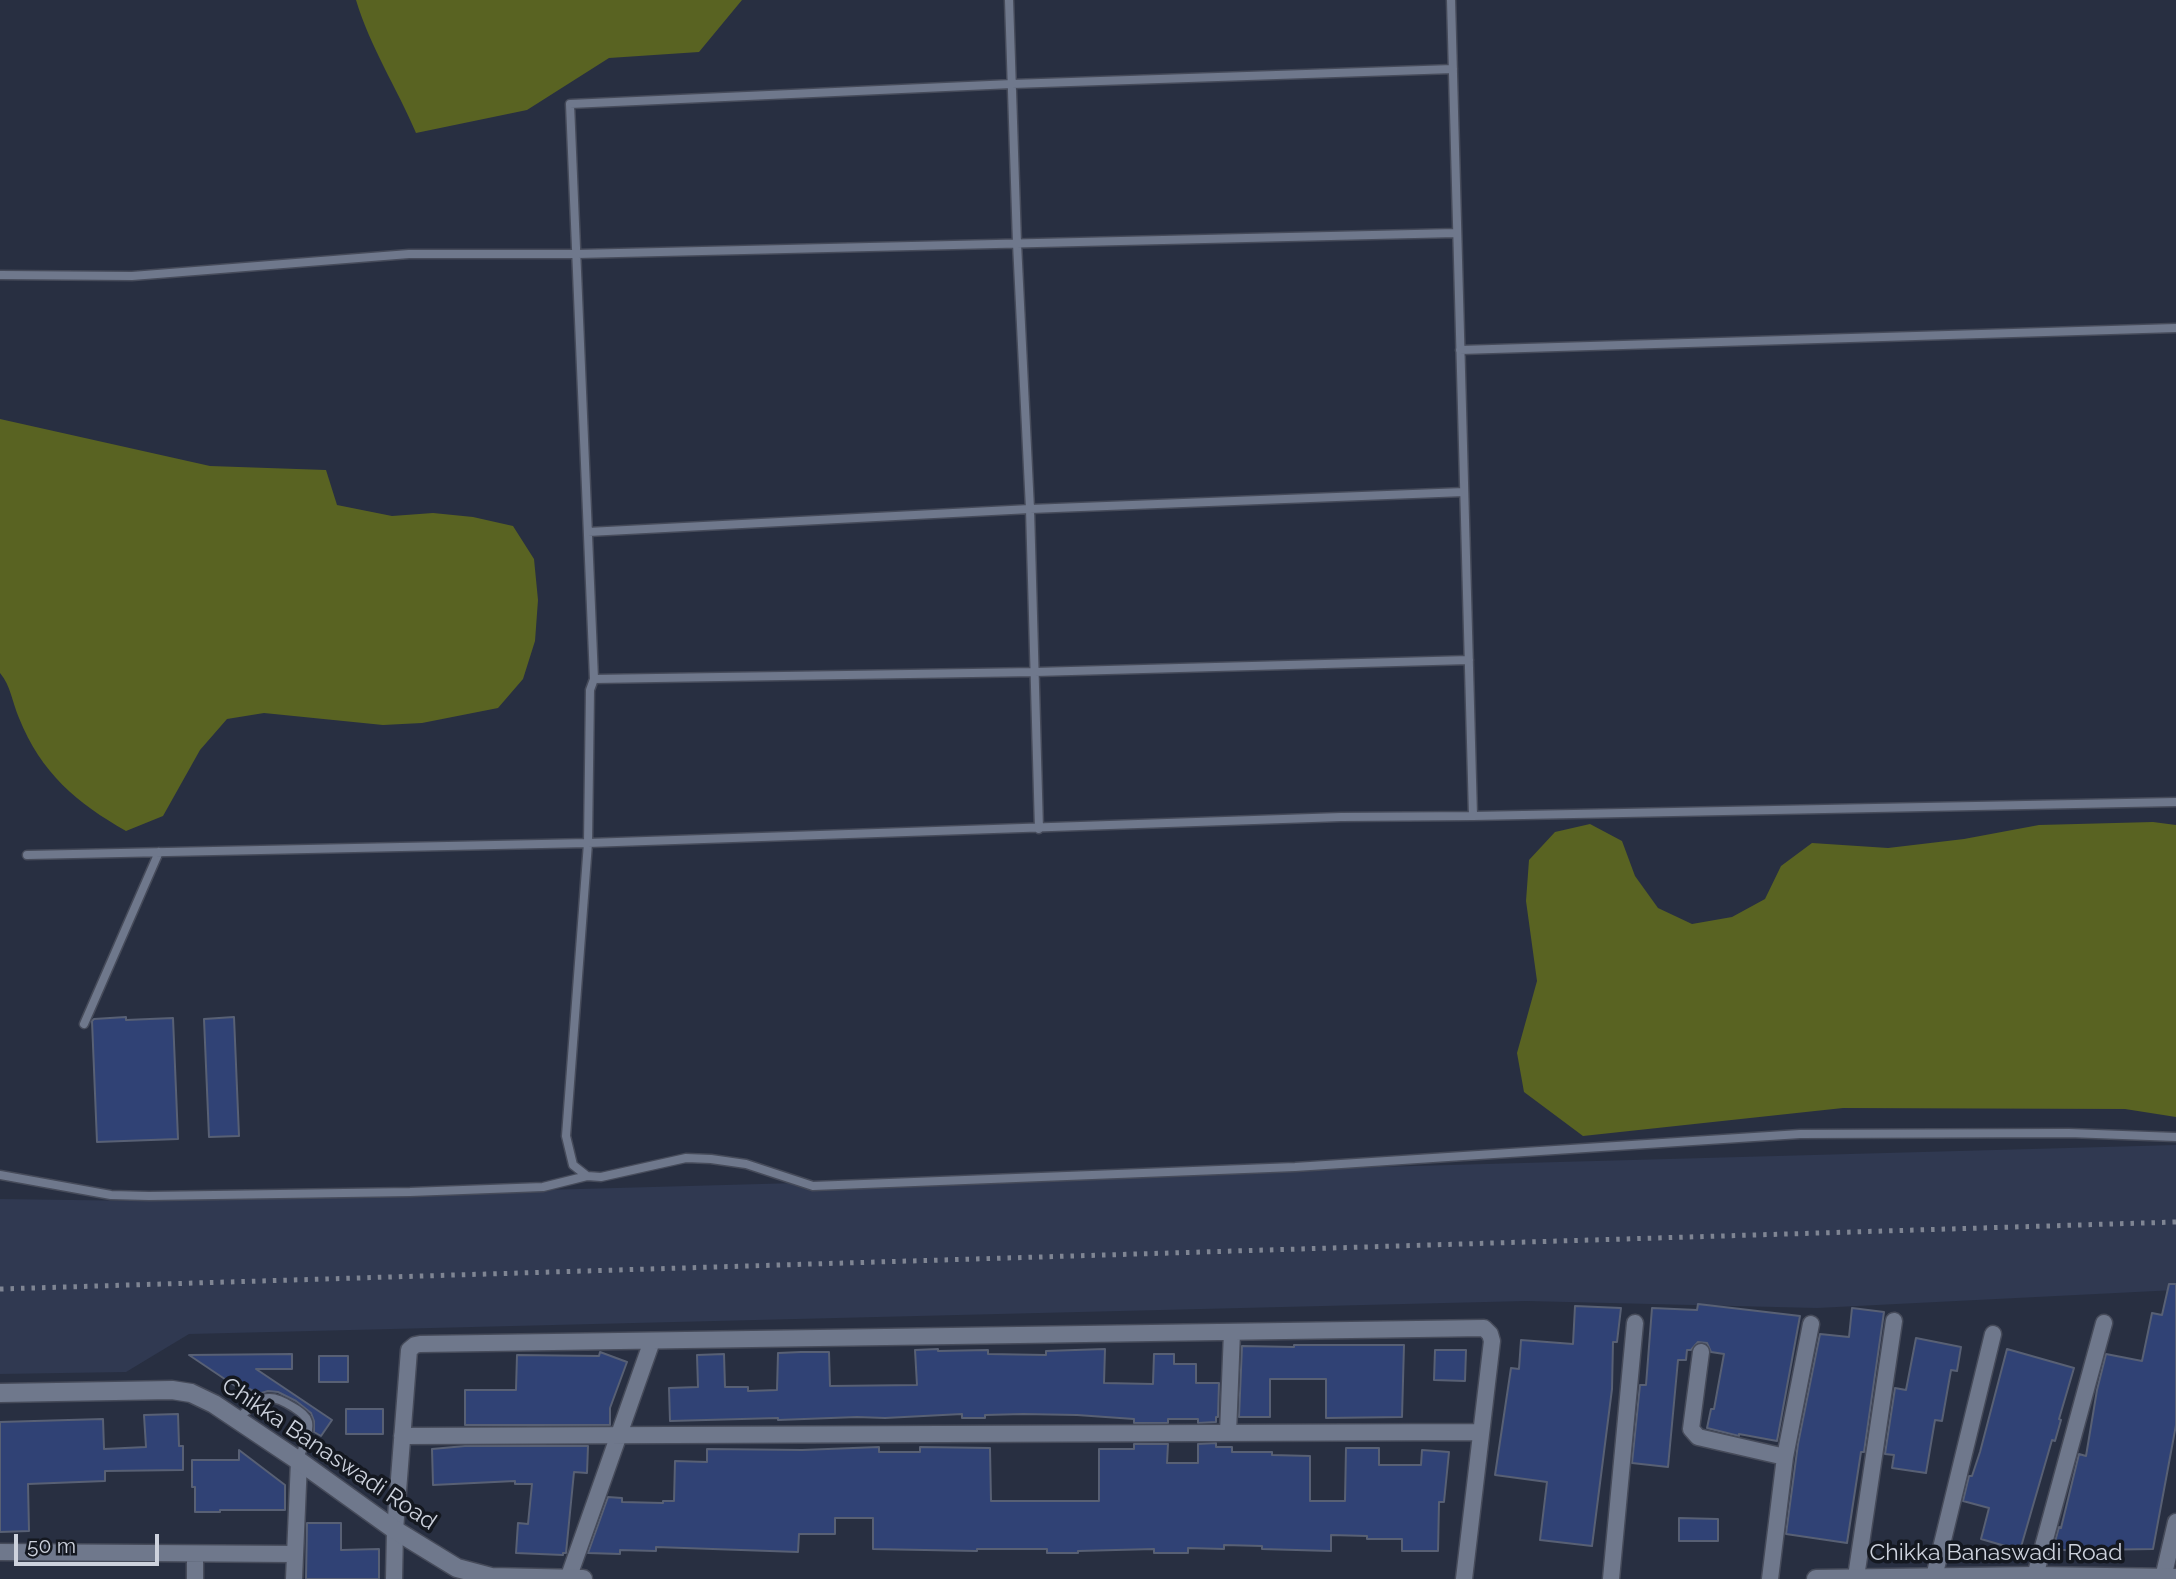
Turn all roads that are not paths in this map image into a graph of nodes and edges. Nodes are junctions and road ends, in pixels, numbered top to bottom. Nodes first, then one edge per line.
1 (1009, 0) edge
2 (1451, 0) edge
3 (1453, 69) junction
4 (1012, 84) junction
5 (1456, 233) junction
6 (1017, 243) junction
7 (577, 254) junction
8 (0, 275) edge
9 (2176, 328) edge
10 (1460, 350) junction
11 (1464, 492) junction
12 (1030, 509) junction
13 (588, 532) junction
14 (1469, 660) junction
15 (1035, 671) junction
16 (594, 679) junction
17 (2176, 802) edge
18 (1474, 816) junction
19 (1039, 829) junction
20 (588, 843) junction
21 (159, 852) junction
22 (27, 855) dead end
23 (84, 1024) dead end
24 (2176, 1137) edge
25 (0, 1175) edge
26 (587, 1176) junction
27 (1894, 1321) dead end
28 (2104, 1322) dead end
29 (1634, 1323) dead end
30 (1811, 1324) dead end
31 (1232, 1332) junction
32 (1993, 1334) dead end
33 (652, 1341) junction
34 (1701, 1352) dead end
35 (0, 1393) edge
36 (237, 1419) junction
37 (1481, 1432) junction
38 (1228, 1433) junction
39 (618, 1435) junction
40 (402, 1436) junction
41 (1785, 1457) junction
42 (299, 1461) junction
43 (2176, 1522) edge
44 (395, 1530) junction
45 (0, 1552) edge
46 (195, 1554) junction
47 (295, 1554) junction
48 (2035, 1576) junction
49 (1856, 1577) edge
50 (1934, 1577) junction
51 (2169, 1578) edge
52 (195, 1579) edge
53 (294, 1579) edge
54 (394, 1579) edge
55 (568, 1579) edge
56 (583, 1579) edge
57 (1464, 1579) edge
58 (1611, 1579) edge
59 (1770, 1579) edge
60 (1816, 1579) edge

1 - 4 lane
2 - 3 lane
3 - 4 lane
3 - 5 lane
4 - 6 lane
4 - 7 lane
5 - 6 lane
5 - 10 lane
6 - 7 lane
6 - 12 lane
7 - 8 lane
7 - 13 lane
9 - 10 lane
10 - 11 lane
11 - 12 lane
11 - 14 lane
12 - 13 lane
12 - 15 lane
13 - 16 lane
14 - 15 lane
14 - 18 lane
15 - 16 lane
15 - 19 lane
16 - 20 lane
17 - 18 lane
18 - 19 lane
19 - 20 lane
20 - 21 lane
20 - 26 lane
21 - 22 lane
21 - 23 lane
24 - 26 lane
25 - 26 lane
27 - 49 street
28 - 48 street
29 - 58 street
30 - 41 street
31 - 33 street
31 - 37 street
31 - 38 street
32 - 50 street
33 - 39 street
33 - 40 street
34 - 41 street
35 - 36 main road, Chikka Banaswadi Road
36 - 42 main road, Chikka Banaswadi Road
36 - 42 lane
37 - 38 street
37 - 57 street
38 - 39 street
39 - 40 street
39 - 55 street
40 - 44 street
41 - 59 street
42 - 44 main road, Chikka Banaswadi Road
42 - 47 street
43 - 51 street
44 - 54 street
44 - 55 main road, Chikka Banaswadi Road
45 - 46 street
46 - 47 street
46 - 52 street
47 - 53 street
48 - 50 main road, Chikka Banaswadi Road
48 - 51 main road, Chikka Banaswadi Road
49 - 50 main road, Chikka Banaswadi Road
49 - 60 main road, Chikka Banaswadi Road
55 - 56 main road, Chikka Banaswadi Road

